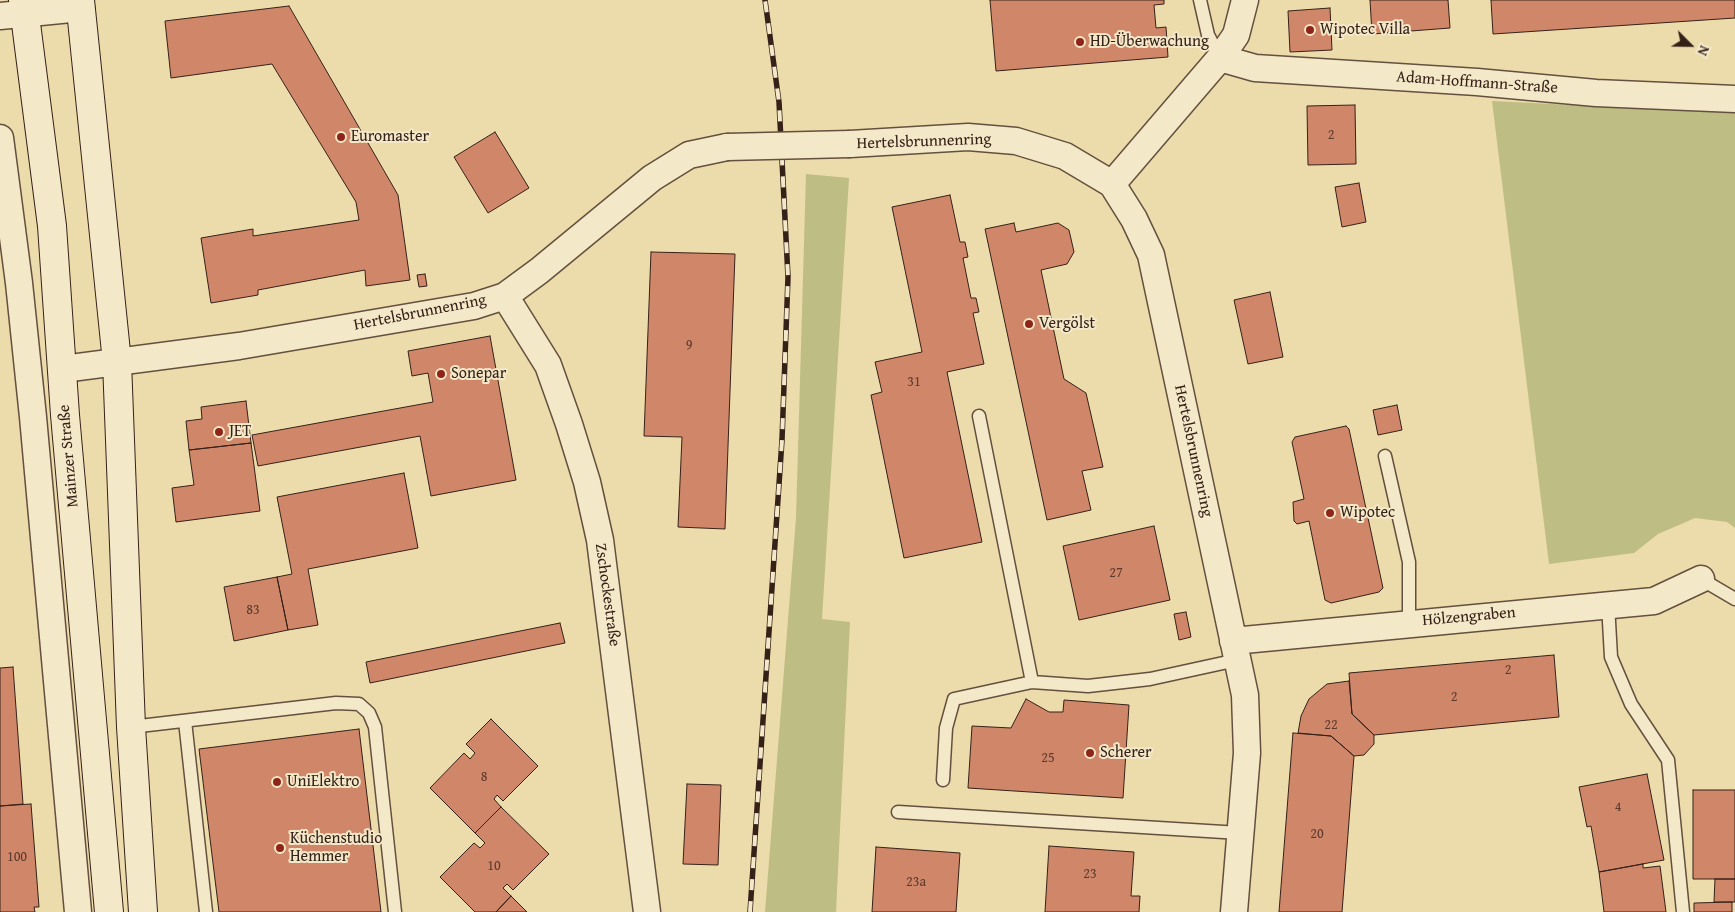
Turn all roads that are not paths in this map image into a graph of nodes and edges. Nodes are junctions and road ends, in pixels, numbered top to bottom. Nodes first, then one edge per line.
1 (1200, 0) edge
2 (1245, 0) edge
3 (80, 4) edge
4 (10, 15) edge
5 (1220, 58) junction
6 (1735, 99) edge
7 (0, 138) edge
8 (1112, 184) junction
9 (505, 296) junction
10 (117, 362) junction
11 (63, 369) junction
12 (979, 416) dead end
13 (1385, 456) dead end
14 (1701, 579) joint
15 (1735, 599) edge
16 (1608, 604) junction
17 (1409, 623) junction
18 (1235, 651) junction
19 (1032, 682) junction
20 (185, 721) junction
21 (131, 727) junction
22 (943, 780) dead end
23 (898, 812) dead end
24 (1240, 833) junction
25 (78, 912) edge
26 (110, 912) edge
27 (142, 912) edge
28 (206, 912) edge
29 (395, 912) edge
30 (647, 912) edge
31 (1234, 912) edge
32 (1683, 912) edge

1 - 5 lane
2 - 5 street
3 - 4 street
3 - 10 main road
4 - 11 main road, Mainzer Straße
5 - 6 street, Adam-Hoffmann-Straße
5 - 8 street
7 - 25 street, Mainzer Straße
8 - 9 street, Hertelsbrunnenring, bridge
8 - 18 street, Hertelsbrunnenring
9 - 10 street, Hertelsbrunnenring
9 - 30 street, Zschockestraße
10 - 11 street, Hertelsbrunnenring
10 - 21 main road
11 - 26 main road, Mainzer Straße
12 - 19 lane
13 - 17 lane
14 - 15 lane
14 - 16 street, Hölzengraben
16 - 17 street, Hölzengraben
16 - 32 lane
17 - 18 street, Hölzengraben
18 - 19 lane
18 - 24 street, Hertelsbrunnenring
19 - 22 lane
20 - 21 lane
20 - 28 lane
20 - 29 lane
21 - 27 main road
23 - 24 lane
24 - 31 street, Hertelsbrunnenring

